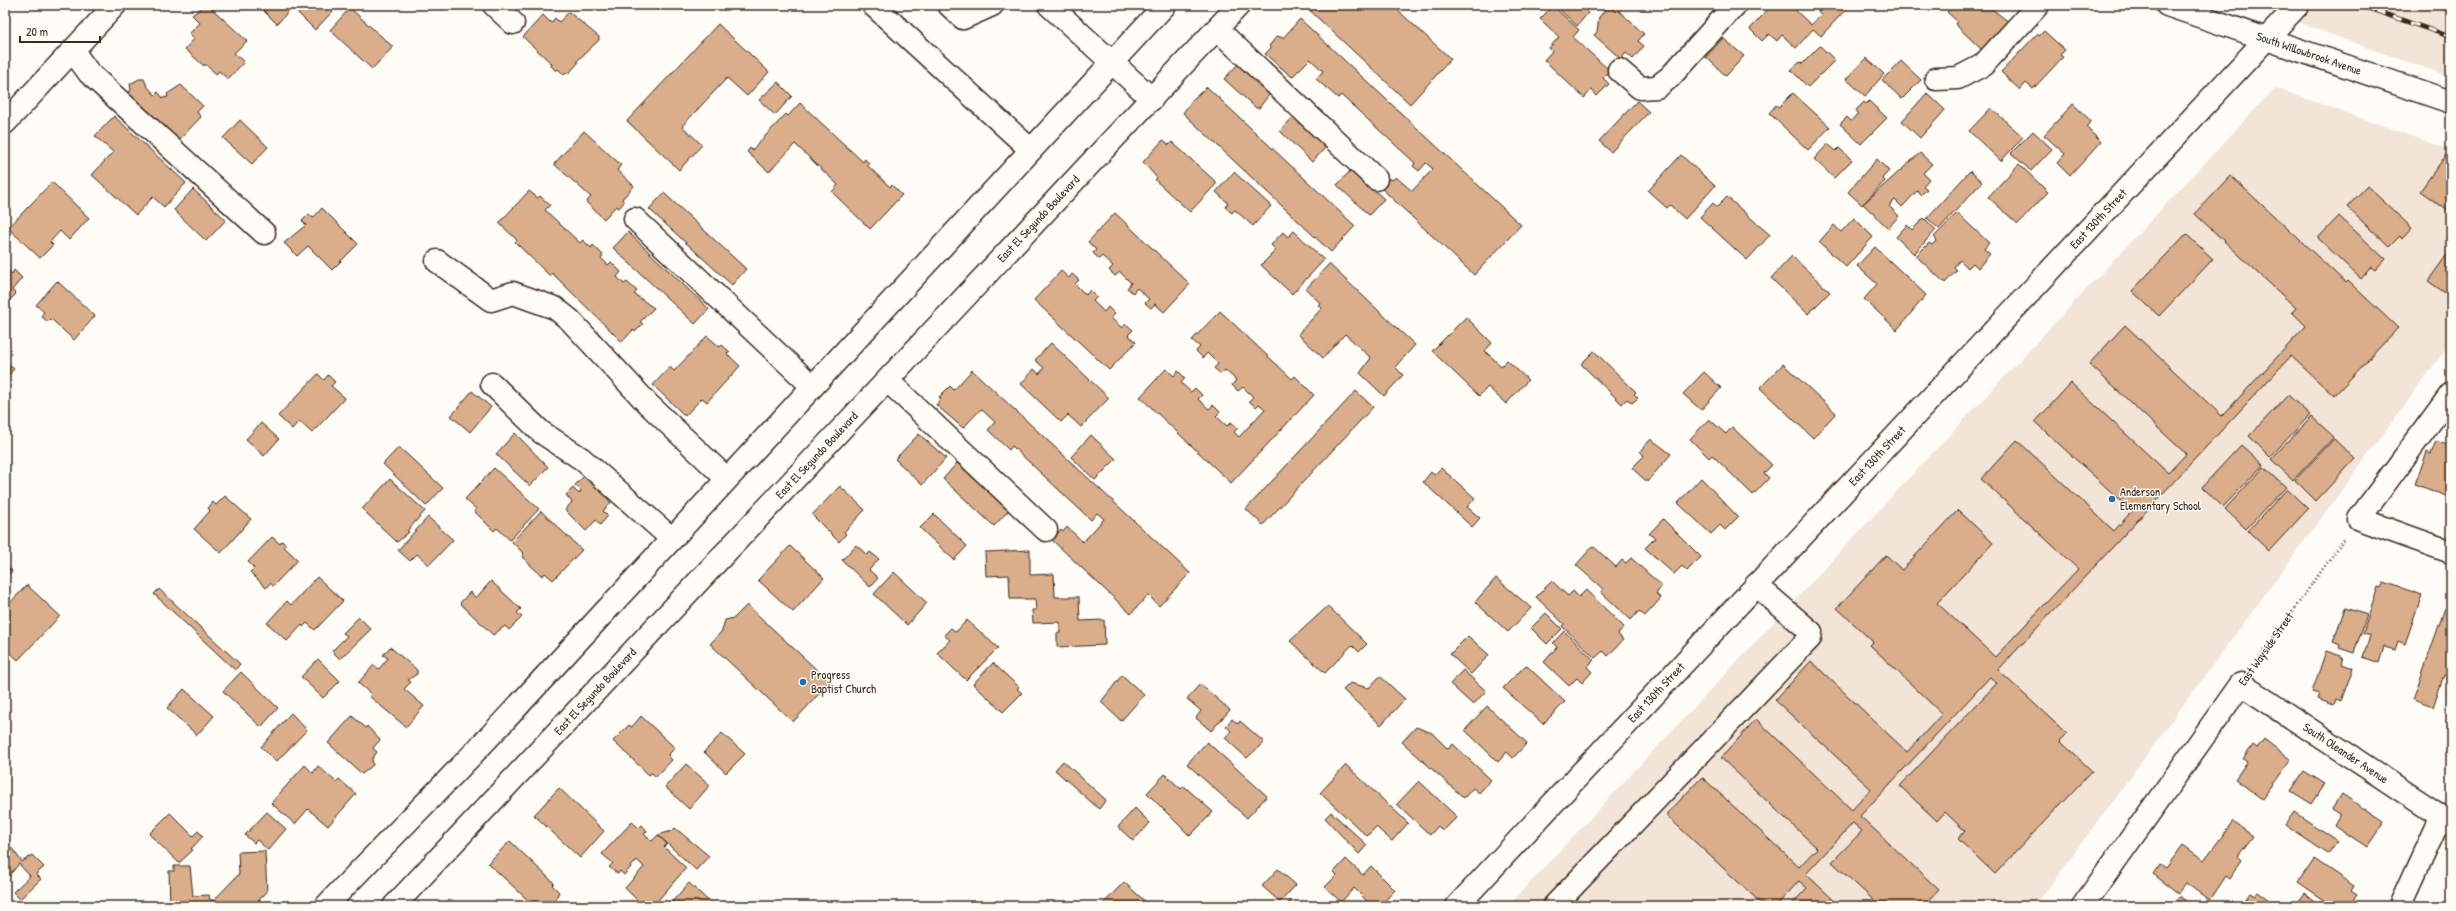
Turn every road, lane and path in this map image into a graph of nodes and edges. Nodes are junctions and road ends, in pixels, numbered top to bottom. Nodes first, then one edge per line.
1 (116, 5) edge
2 (494, 5) edge
3 (874, 5) edge
4 (949, 5) edge
5 (992, 5) edge
6 (1049, 5) edge
7 (1165, 5) edge
8 (1239, 5) edge
9 (1735, 5) edge
10 (2038, 5) edge
11 (2166, 5) edge
12 (2298, 5) edge
13 (513, 23) dead end
14 (1217, 29) junction
15 (2266, 39) junction
16 (73, 51) junction
17 (1113, 62) junction
18 (1619, 70) dead end
19 (1936, 80) dead end
20 (1152, 99) junction
21 (2451, 102) edge
22 (5, 123) edge
23 (1031, 150) junction
24 (1376, 179) dead end
25 (635, 219) dead end
26 (264, 232) dead end
27 (437, 261) dead end
28 (888, 381) junction
29 (492, 384) dead end
30 (812, 386) junction
31 (2451, 394) edge
32 (726, 478) junction
33 (2359, 519) junction
34 (1046, 530) dead end
35 (672, 538) junction
36 (2451, 552) edge
37 (1756, 585) junction
38 (2241, 684) junction
39 (2446, 819) edge
40 (326, 906) edge
41 (394, 906) edge
42 (1457, 906) edge
43 (1554, 906) edge
44 (2083, 906) edge
45 (2400, 906) edge

1 - 16 main road
2 - 13 main road
3 - 23 main road
4 - 5 main road
6 - 17 main road
7 - 17 main road
8 - 14 main road, East El Segundo Boulevard
9 - 18 main road
10 - 19 main road
11 - 15 main road, South Willowbrook Avenue
12 - 15 main road, East 130th Street
14 - 20 main road, East El Segundo Boulevard
14 - 24 main road
15 - 21 main road, South Willowbrook Avenue
15 - 37 main road, East 130th Street
16 - 22 main road
16 - 26 main road
17 - 20 main road
17 - 23 main road
20 - 28 main road, East El Segundo Boulevard
23 - 30 main road
25 - 30 main road
27 - 32 main road
28 - 34 main road
28 - 41 main road, East El Segundo Boulevard
29 - 35 main road
30 - 32 main road
31 - 33 main road
32 - 35 main road
33 - 36 main road
33 - 38 path, East Wayside Street
35 - 40 main road
37 - 42 main road, East 130th Street
37 - 43 main road
38 - 39 main road, South Oleander Avenue
38 - 44 main road, East Wayside Street
39 - 45 main road

